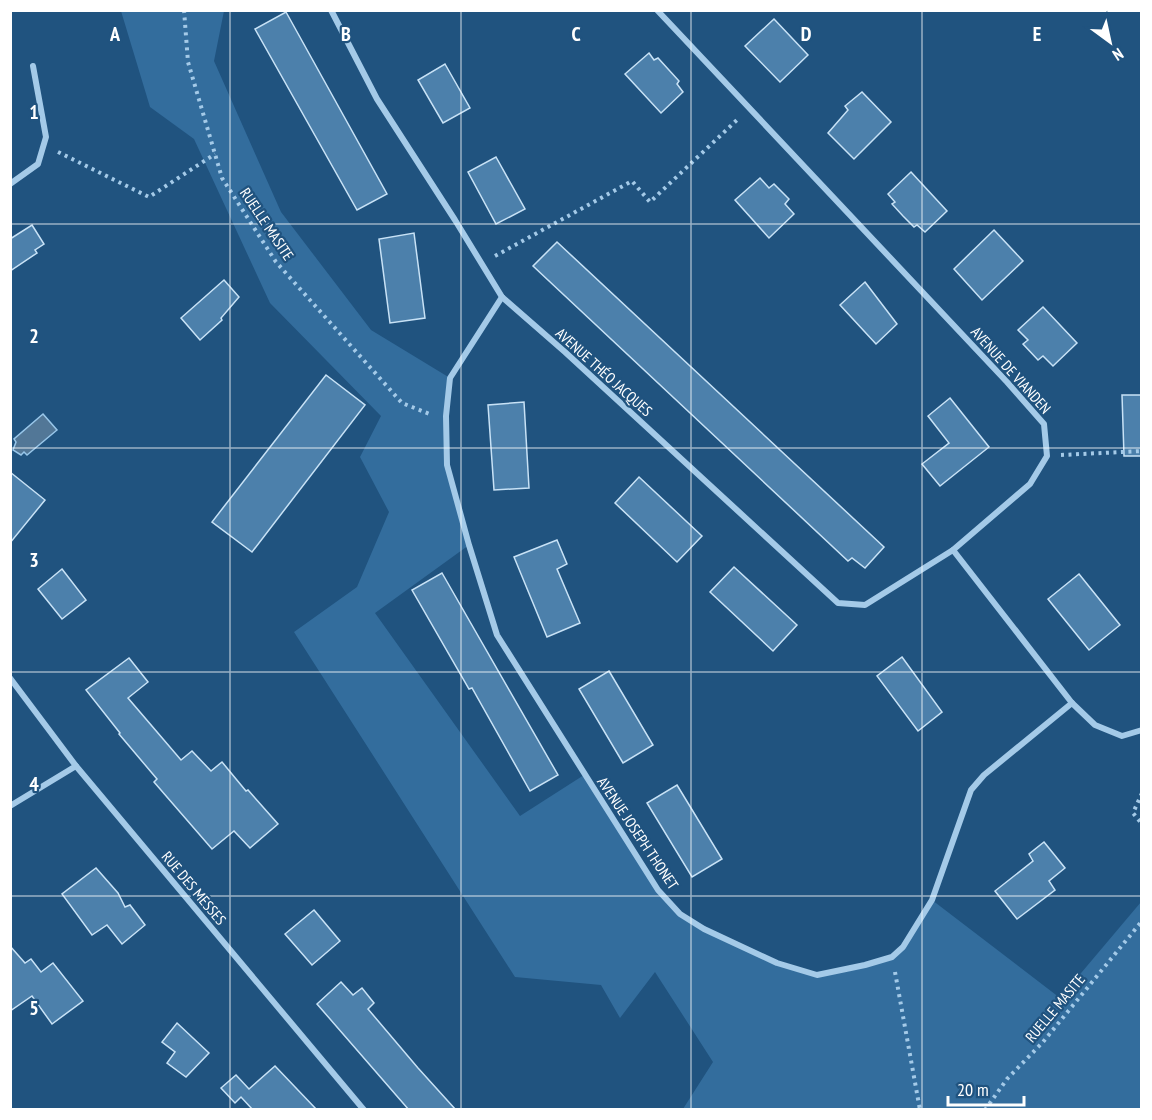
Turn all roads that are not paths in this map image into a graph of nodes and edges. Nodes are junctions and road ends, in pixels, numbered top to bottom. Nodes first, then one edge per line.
1 (331, 10) edge
2 (657, 10) edge
3 (33, 66) dead end
4 (10, 184) edge
5 (502, 297) junction
6 (953, 550) junction
7 (10, 678) edge
8 (1072, 703) junction
9 (1142, 730) edge
10 (76, 766) junction
11 (10, 806) edge
12 (364, 1110) edge

1 - 5 street, AVENUE THÉO JACQUES
2 - 6 street, AVENUE DE VIANDEN
3 - 4 street
5 - 6 street, AVENUE THÉO JACQUES
5 - 8 street, AVENUE JOSEPH THONET
6 - 8 street
7 - 10 street, RUE DES MESSES
8 - 9 street
10 - 11 street
10 - 12 street, RUE DES MESSES

